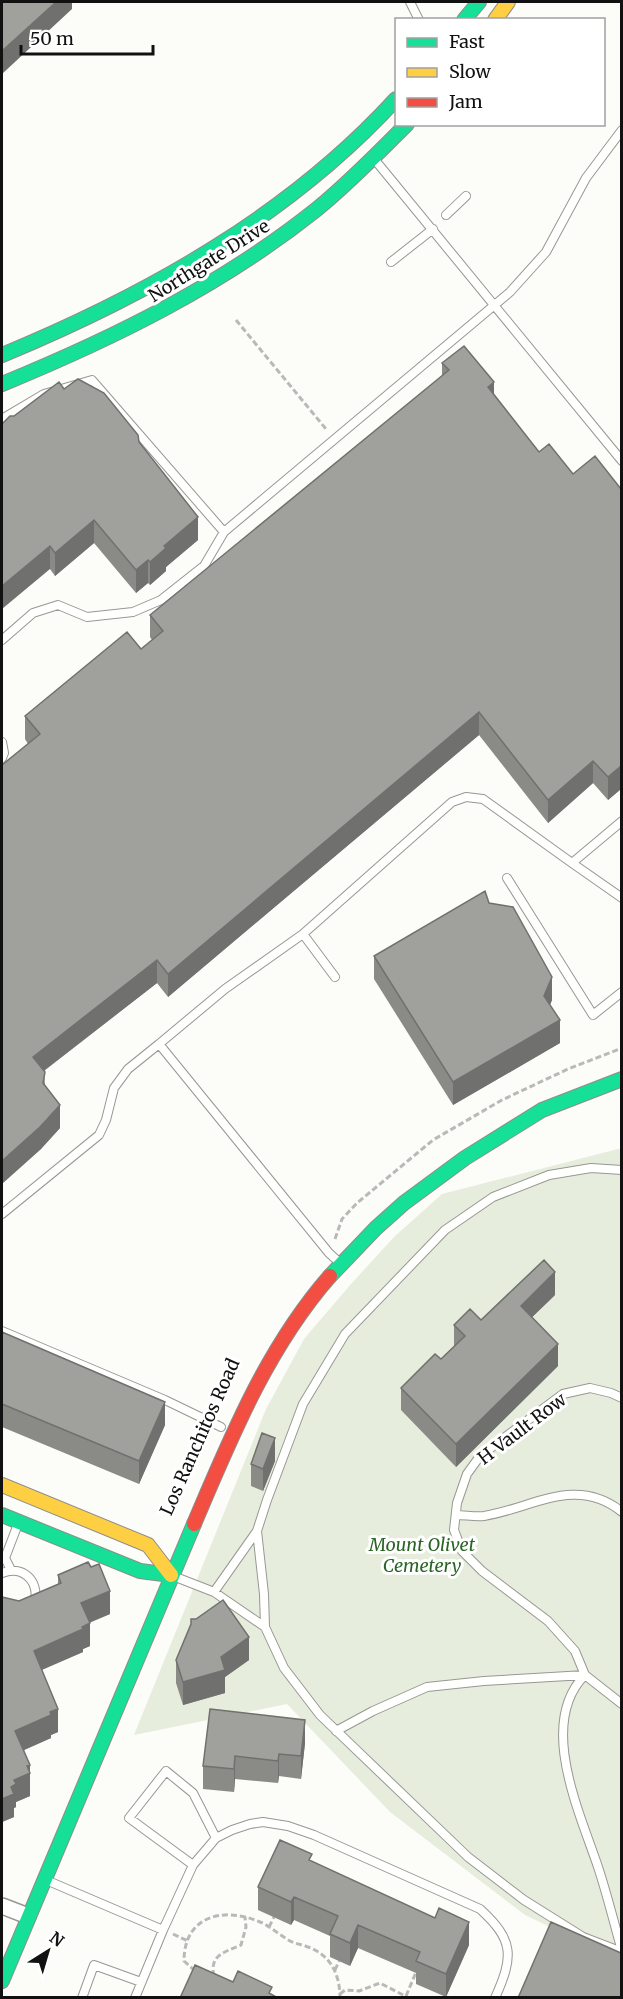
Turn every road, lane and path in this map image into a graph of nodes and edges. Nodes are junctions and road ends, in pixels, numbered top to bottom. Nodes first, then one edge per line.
1 (410, 2) edge
2 (479, 2) edge
3 (508, 2) edge
4 (418, 18) edge
5 (466, 18) edge
6 (496, 18) edge
7 (395, 100) edge
8 (405, 126) edge
9 (621, 130) edge
10 (358, 138) junction
11 (375, 160) junction
12 (466, 196) dead end
13 (446, 215) dead end
14 (433, 229) junction
15 (391, 262) dead end
16 (495, 306) junction
17 (237, 320) dead end
18 (2, 355) edge
19 (2, 384) edge
20 (2, 419) edge
21 (335, 440) junction
22 (621, 461) edge
23 (224, 532) junction
24 (2, 640) edge
25 (2, 742) edge
26 (2, 758) edge
27 (621, 821) edge
28 (572, 863) junction
29 (507, 878) dead end
30 (621, 898) edge
31 (303, 934) junction
32 (335, 977) dead end
33 (621, 992) edge
34 (159, 1044) junction
35 (621, 1048) edge
36 (621, 1079) edge
37 (525, 1120) junction
38 (493, 1124) dead end
39 (621, 1170) edge
40 (2, 1214) edge
41 (332, 1256) junction
42 (2, 1331) edge
43 (621, 1398) edge
44 (223, 1421) joint
45 (2, 1485) edge
46 (621, 1512) edge
47 (2, 1515) edge
48 (456, 1515) junction
49 (19, 1522) junction
50 (257, 1532) junction
51 (11, 1570) junction
52 (2, 1573) edge
53 (171, 1575) junction
54 (214, 1592) junction
55 (32, 1607) edge
56 (265, 1627) junction
57 (585, 1675) junction
58 (621, 1704) edge
59 (336, 1731) junction
60 (216, 1838) junction
61 (193, 1866) junction
62 (44, 1879) junction
63 (2, 1906) edge
64 (28, 1916) junction
65 (245, 1917) junction
66 (273, 1917) dead end
67 (269, 1927) junction
68 (163, 1930) junction
69 (174, 1934) dead end
70 (188, 1941) junction
71 (621, 1952) edge
72 (339, 1961) dead end
73 (418, 1969) edge
74 (336, 1970) junction
75 (200, 1974) edge
76 (209, 1978) edge
77 (2, 1981) edge
78 (141, 1982) junction
79 (340, 1996) edge
80 (407, 1997) edge
81 (82, 1998) edge
82 (135, 1998) edge
83 (495, 1998) edge

1 - 4 lane
2 - 5 street
3 - 6 street
7 - 10 street, Northgate Drive
8 - 11 street, Northgate Drive
9 - 16 lane
10 - 11 street
10 - 18 street, Northgate Drive
11 - 14 lane
11 - 19 street, Northgate Drive
12 - 13 lane
14 - 15 lane
14 - 16 lane
16 - 21 lane
16 - 22 lane
17 - 21 path
20 - 23 lane
21 - 23 lane
23 - 24 lane
25 - 26 lane
27 - 28 lane
28 - 30 lane
28 - 31 lane
29 - 33 lane
31 - 32 lane
31 - 34 lane
34 - 40 lane
34 - 41 lane
35 - 41 path
36 - 37 street, Los Ranchitos Road
37 - 38 street, Los Ranchitos Road
37 - 41 street, Los Ranchitos Road
39 - 50 lane
41 - 53 street, Los Ranchitos Road
42 - 44 lane
43 - 48 lane, H Vault Row
44 - 53 street, Los Ranchitos Road
45 - 53 street
46 - 48 lane
47 - 49 street
48 - 57 lane, H Vault Row
49 - 51 lane
49 - 53 street
50 - 54 lane
50 - 56 lane
51 - 52 lane
51 - 55 lane
53 - 54 lane
53 - 62 street, Los Ranchitos Road
54 - 56 lane
56 - 59 lane
57 - 58 lane
57 - 59 lane
57 - 71 lane
59 - 71 lane
60 - 61 lane
60 - 61 lane
60 - 83 lane
61 - 68 lane
62 - 64 street, Los Ranchitos Road
62 - 68 lane
63 - 64 street
64 - 77 street, Los Ranchitos Road
65 - 67 path
65 - 70 path
65 - 76 path
66 - 67 path
67 - 74 path
68 - 78 lane
69 - 70 path
70 - 75 path
72 - 74 path
73 - 80 path
74 - 79 path
78 - 81 lane
78 - 82 lane
79 - 80 path

